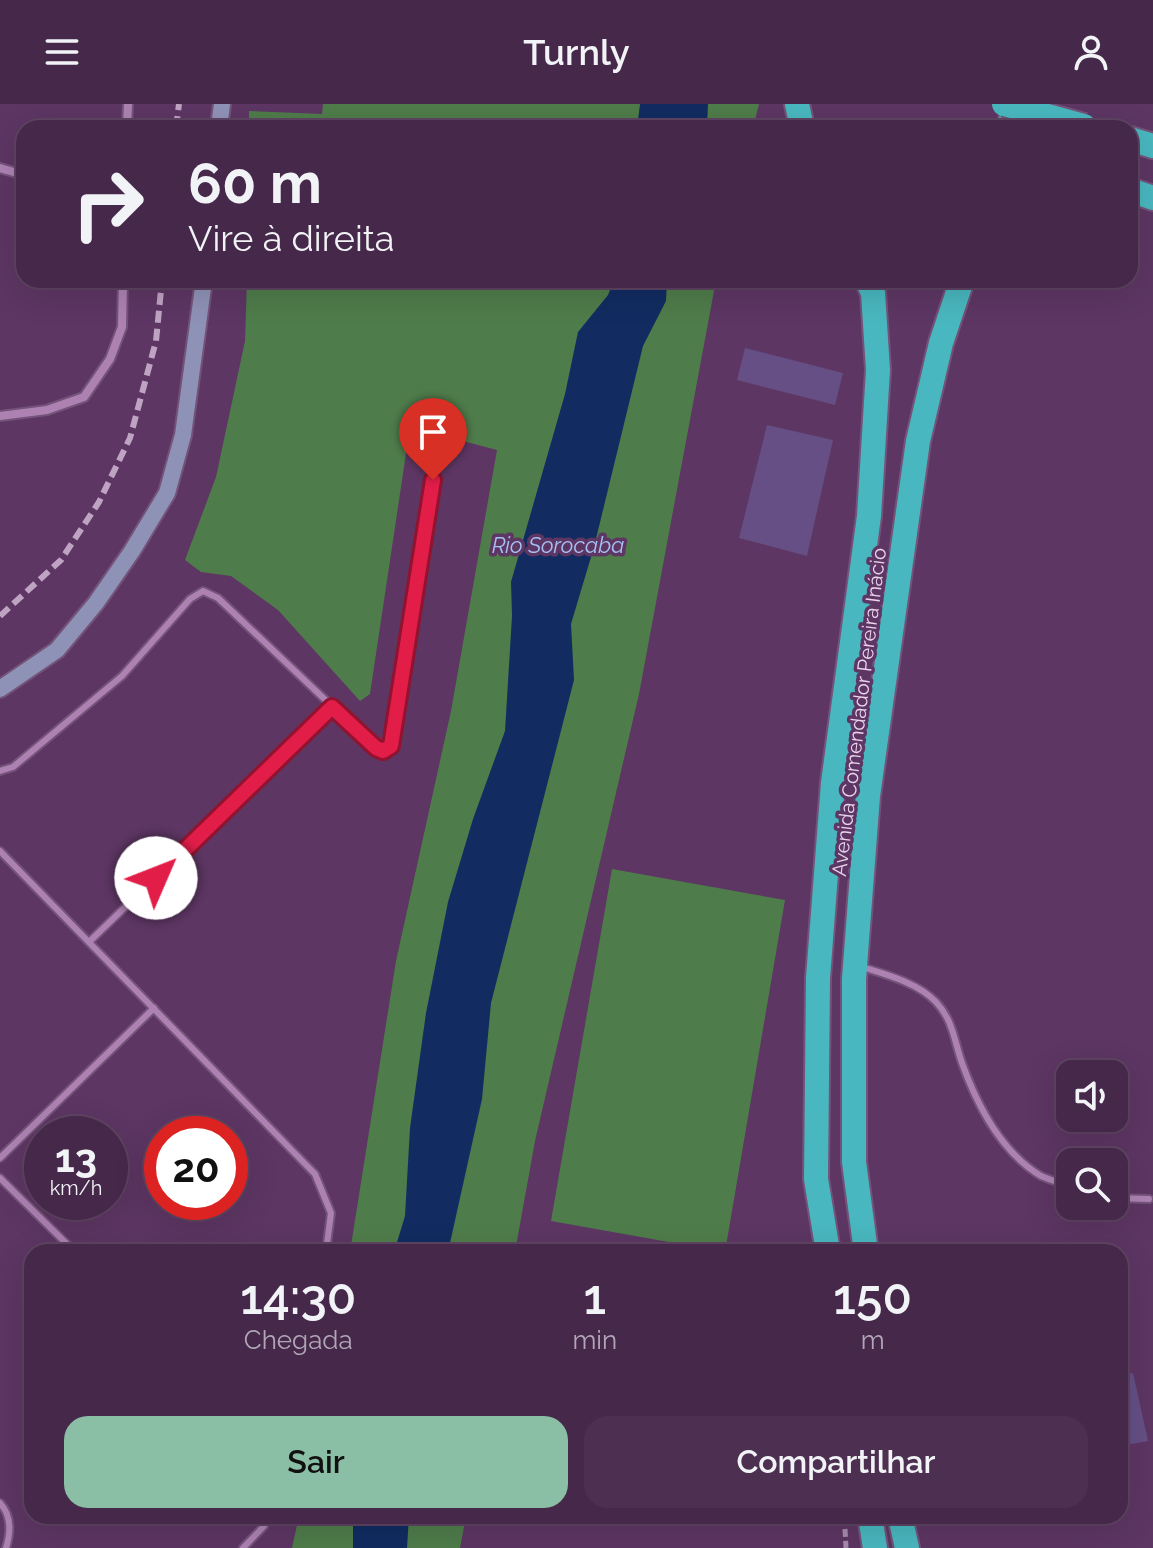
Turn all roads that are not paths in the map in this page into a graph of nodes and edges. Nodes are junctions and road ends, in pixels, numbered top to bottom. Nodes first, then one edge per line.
1 (1004, 104) edge
2 (1062, 120) edge
3 (123, 288) edge
4 (203, 288) edge
5 (871, 288) edge
6 (959, 288) edge
7 (0, 416) edge
8 (433, 480) dead end
9 (0, 689) edge
10 (332, 707) junction
11 (0, 771) edge
12 (0, 851) edge
13 (89, 942) junction
14 (855, 965) junction
15 (154, 1008) junction
16 (0, 1158) edge
17 (0, 1178) edge
18 (1056, 1181) edge
19 (1128, 1198) edge
20 (1149, 1199) dead end
21 (67, 1244) edge
22 (327, 1244) edge
23 (827, 1244) edge
24 (865, 1244) edge
25 (0, 1503) edge
26 (265, 1524) edge
27 (871, 1524) edge
28 (902, 1524) edge
29 (6, 1548) edge
30 (243, 1548) edge
31 (875, 1548) edge
32 (907, 1548) edge

1 - 2 highway, bridge
3 - 7 street
4 - 9 main road
5 - 23 highway, Avenida Comendador Pereira Inácio
6 - 14 highway, Avenida Comendador Pereira Inácio
8 - 10 lane
10 - 11 lane
10 - 13 lane
12 - 13 lane
13 - 15 lane
14 - 18 lane
14 - 24 highway, Avenida Comendador Pereira Inácio
15 - 16 lane
15 - 22 lane
17 - 21 lane
19 - 20 lane
25 - 29 lane
26 - 30 lane
27 - 31 highway
28 - 32 highway

